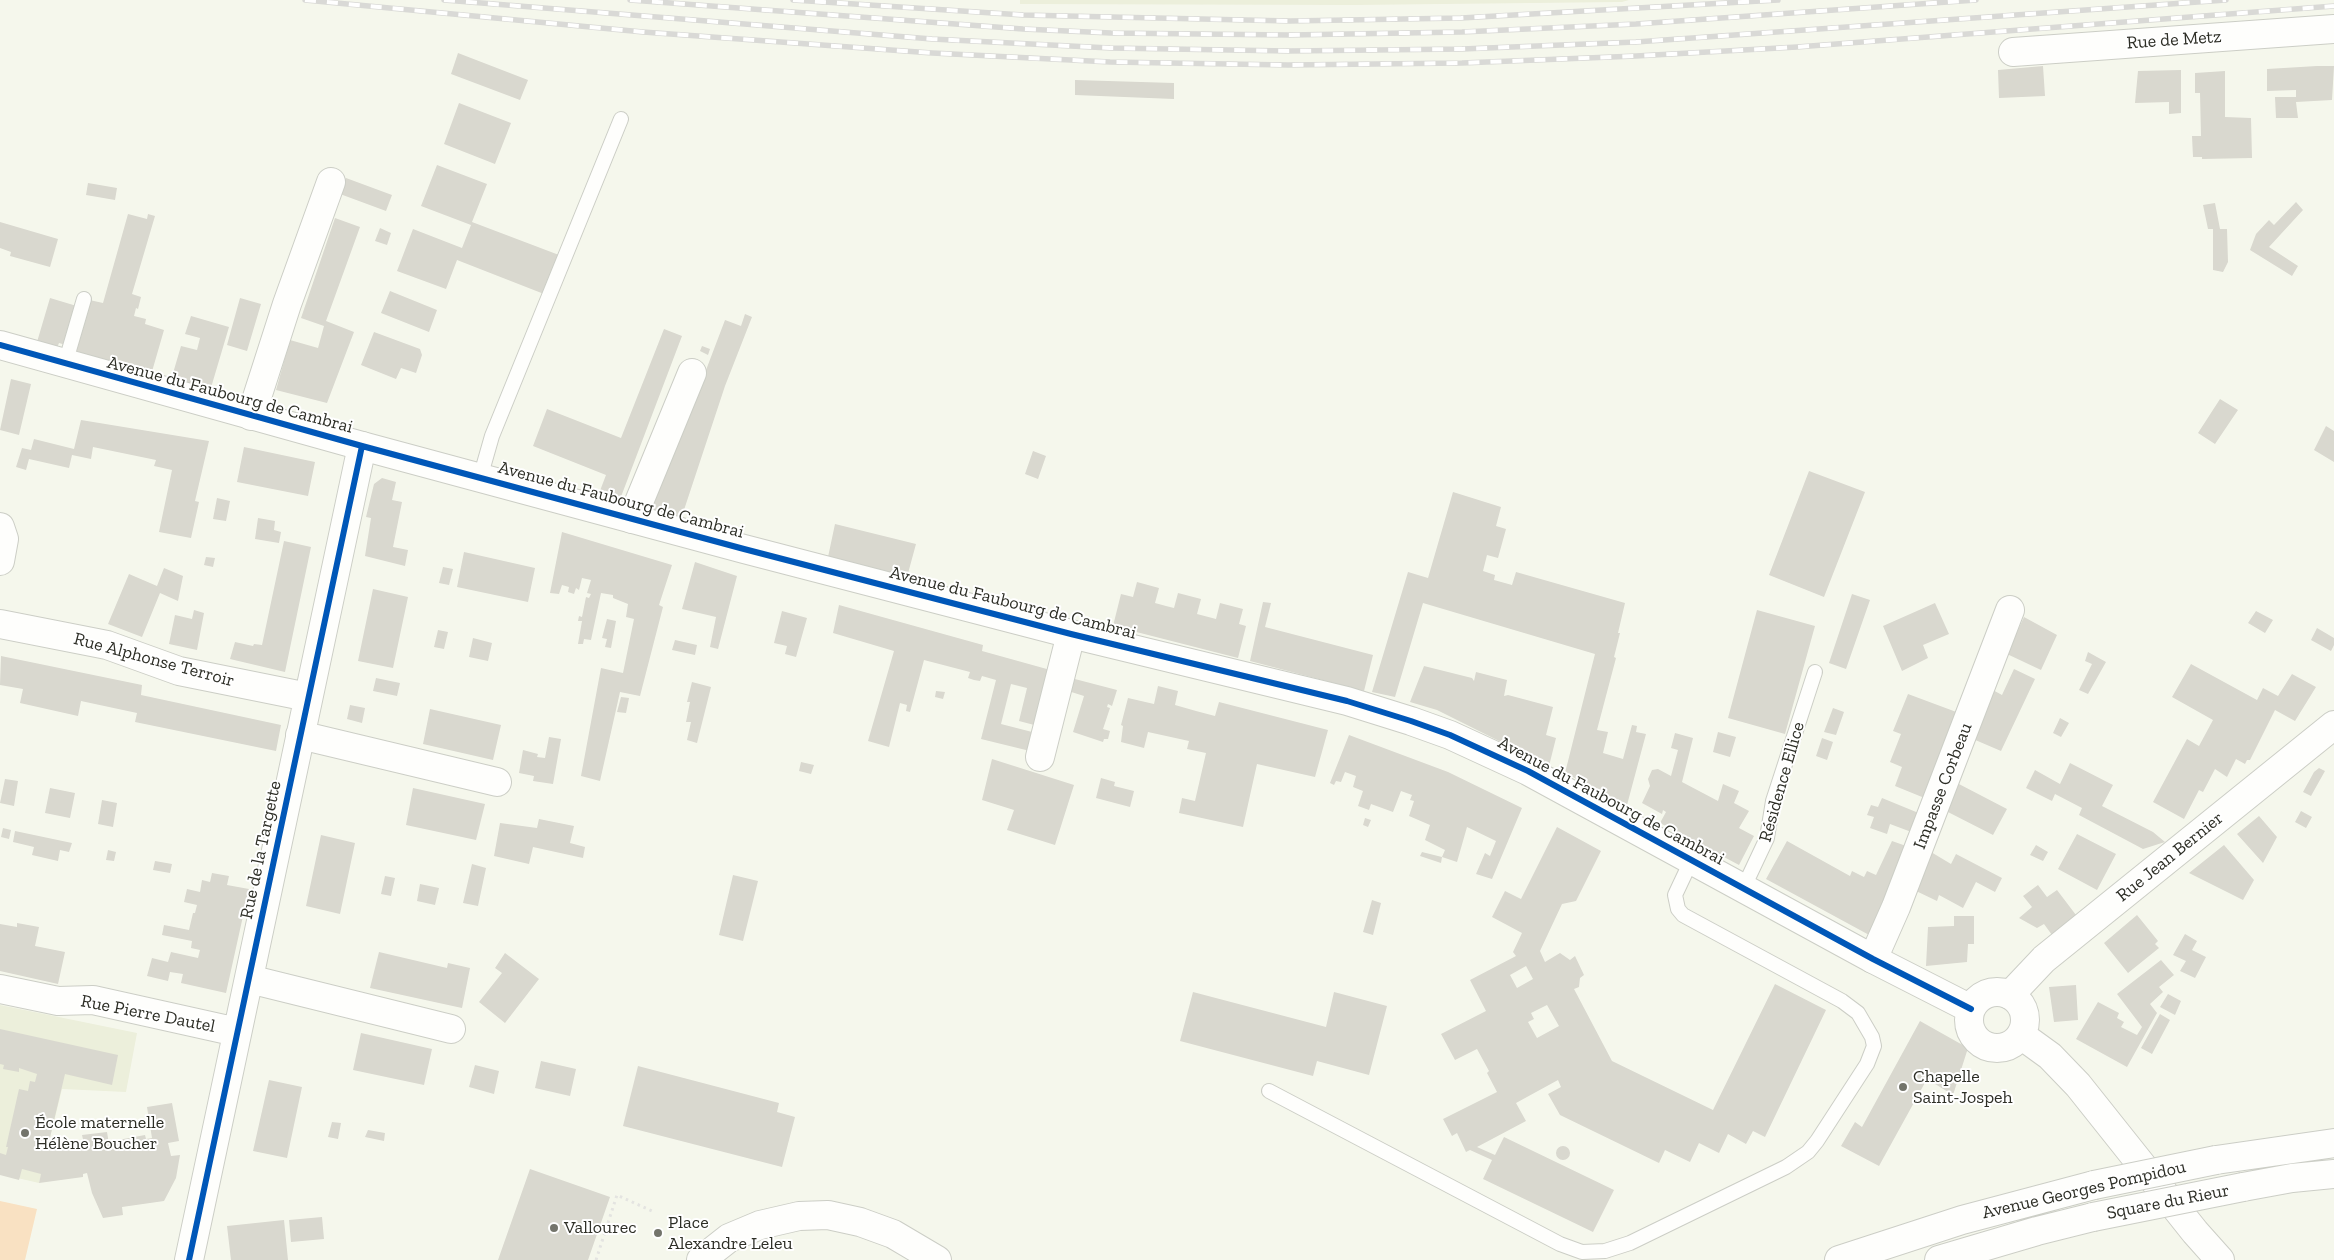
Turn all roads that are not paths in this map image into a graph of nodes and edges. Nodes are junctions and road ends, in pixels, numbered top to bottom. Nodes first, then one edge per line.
1 (2334, 29) edge
2 (2013, 52) dead end
3 (621, 119) dead end
4 (331, 182) dead end
5 (84, 299) dead end
6 (0, 346) edge
7 (65, 364) junction
8 (692, 373) dead end
9 (251, 416) junction
10 (362, 446) junction
11 (480, 478) junction
12 (632, 519) junction
13 (0, 527) edge
14 (0, 562) edge
15 (2010, 610) dead end
16 (0, 624) edge
17 (1071, 634) junction
18 (1814, 672) dead end
19 (308, 697) junction
20 (2334, 725) edge
21 (300, 736) junction
22 (1040, 757) dead end
23 (497, 782) dead end
24 (1691, 861) junction
25 (1743, 890) junction
26 (1873, 959) junction
27 (249, 979) junction
28 (0, 990) edge
29 (2010, 995) junction
30 (1971, 1009) junction
31 (451, 1029) dead end
32 (237, 1032) junction
33 (2021, 1035) junction
34 (1268, 1090) dead end
35 (2334, 1143) edge
36 (2334, 1174) edge
37 (2093, 1216) joint
38 (710, 1252) edge
39 (189, 1260) edge
40 (937, 1260) edge
41 (1839, 1260) edge
42 (1939, 1260) edge
43 (2220, 1260) edge

1 - 2 street, Rue de Metz
3 - 11 lane
4 - 9 street
5 - 7 lane
6 - 7 street, Avenue du Faubourg de Cambrai
7 - 9 street, Avenue du Faubourg de Cambrai
8 - 12 street
9 - 10 street, Avenue du Faubourg de Cambrai
10 - 11 street, Avenue du Faubourg de Cambrai
10 - 19 street, Rue de la Targette
11 - 12 street, Avenue du Faubourg de Cambrai
12 - 17 street, Avenue du Faubourg de Cambrai
13 - 14 street
15 - 26 street, Impasse Corbeau
16 - 19 street, Rue Alphonse Terroir
17 - 22 street
17 - 24 street, Avenue du Faubourg de Cambrai
18 - 25 lane, Résidence Ellice
19 - 21 street, Rue de la Targette
20 - 29 street, Rue Jean Bernier
21 - 23 street
21 - 27 street, Rue de la Targette
24 - 25 street, Avenue du Faubourg de Cambrai
24 - 34 lane
25 - 26 street, Avenue du Faubourg de Cambrai
26 - 30 street, Avenue du Faubourg de Cambrai
27 - 31 street
27 - 32 street, Rue de la Targette
28 - 32 street, Rue Pierre Dautel
29 - 30 street
29 - 33 street
30 - 33 street
32 - 39 street, Rue de la Targette
33 - 43 street
35 - 41 street, Avenue Georges Pompidou, bridge
36 - 37 street, Square du Rieur, bridge
37 - 42 street, Avenue Georges Pompidou
38 - 40 street

